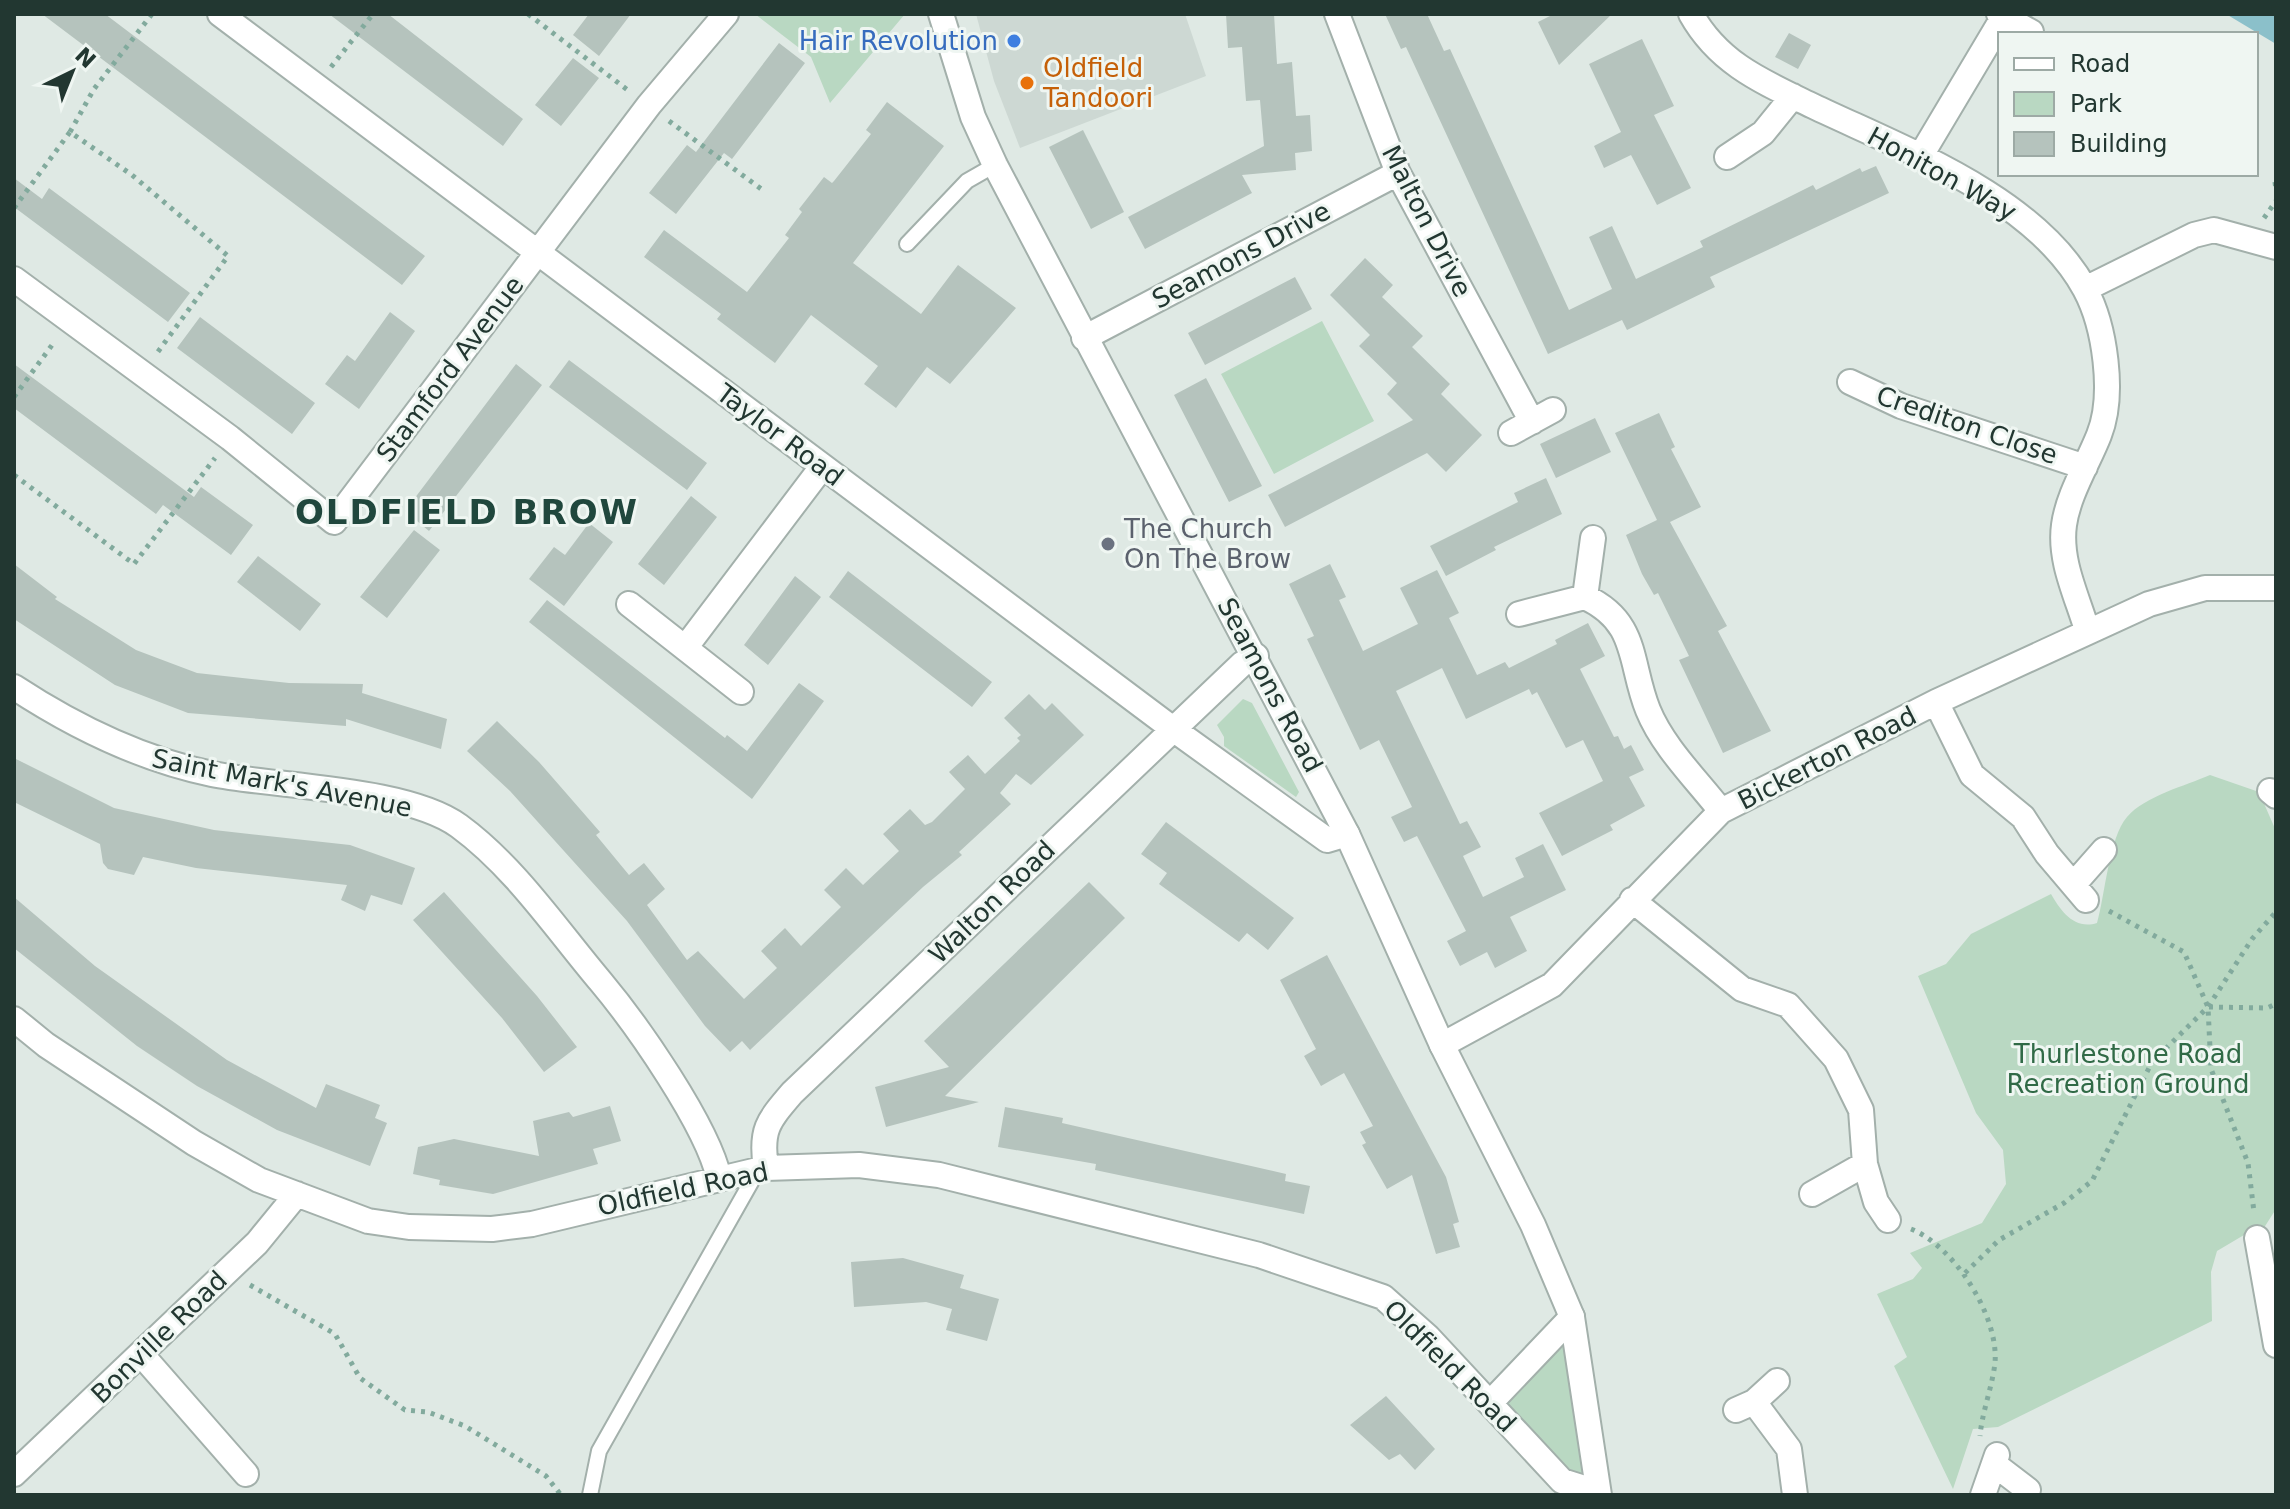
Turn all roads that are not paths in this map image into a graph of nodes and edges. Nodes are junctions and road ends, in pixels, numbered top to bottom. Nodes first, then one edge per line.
1 (220, 14) edge
2 (726, 14) edge
3 (941, 14) edge
4 (1337, 14) edge
5 (1691, 14) edge
6 (2002, 15) edge
7 (2031, 32) dead end
8 (1793, 96) junction
9 (1727, 157) dead end
10 (1920, 157) junction
11 (995, 165) junction
12 (1398, 173) junction
13 (907, 244) dead end
14 (2276, 247) edge
15 (538, 254) junction
16 (14, 279) edge
17 (2085, 289) junction
18 (1084, 338) junction
19 (1850, 382) dead end
20 (1553, 410) dead end
21 (822, 467) junction
22 (2085, 467) junction
23 (1593, 538) dead end
24 (2276, 588) edge
25 (1585, 597) junction
26 (629, 604) dead end
27 (1519, 614) dead end
28 (2087, 630) junction
29 (685, 648) junction
30 (1256, 656) junction
31 (14, 687) edge
32 (741, 692) dead end
33 (1936, 702) junction
34 (1173, 729) junction
35 (1721, 811) junction
36 (1347, 834) junction
37 (2104, 850) dead end
38 (1632, 900) junction
39 (14, 1019) edge
40 (1442, 1045) junction
41 (1865, 1164) junction
42 (762, 1169) junction
43 (719, 1178) junction
44 (297, 1194) junction
45 (1812, 1194) dead end
46 (1888, 1220) road end
47 (2257, 1238) road end
48 (1572, 1317) junction
49 (2276, 1345) edge
50 (141, 1354) junction
51 (1777, 1381) dead end
52 (1491, 1402) junction
53 (14, 1474) edge
54 (246, 1474) dead end
55 (2028, 1490) dead end
56 (1598, 1493) edge
57 (590, 1495) edge
58 (1795, 1495) edge
59 (1983, 1495) edge

1 - 15 street, Taylor Road
2 - 15 street, Stamford Avenue
3 - 11 street, Seamons Road
4 - 12 street, Malton Drive
5 - 8 street, Honiton Way
6 - 7 street
6 - 10 street
8 - 9 street
8 - 10 street, Honiton Way
10 - 17 street, Honiton Way
11 - 13 lane
11 - 18 street, Seamons Road
12 - 18 street, Seamons Drive
12 - 20 street, Malton Drive
14 - 17 street
15 - 16 street, Stamford Avenue
15 - 21 street, Taylor Road
17 - 22 street, Honiton Way
18 - 30 street, Seamons Road
19 - 22 street, Crediton Close
21 - 29 street
21 - 34 street, Taylor Road
22 - 28 street, Honiton Way
23 - 25 street
24 - 28 street, Bickerton Road
25 - 27 street
25 - 35 street
26 - 29 street
28 - 33 street, Bickerton Road
29 - 32 street
30 - 34 street, Walton Road
30 - 36 street, Seamons Road
31 - 43 street, Saint Mark's Avenue
33 - 35 street, Bickerton Road
33 - 37 street
34 - 36 street, Taylor Road
34 - 42 street, Walton Road
35 - 38 street, Bickerton Road
36 - 40 street, Seamons Road
38 - 40 street, Bickerton Road
38 - 41 street
39 - 44 street, Oldfield Road
40 - 48 street, Seamons Road
41 - 45 street
41 - 46 street
42 - 43 street, Oldfield Road
42 - 52 street, Oldfield Road
42 - 57 lane
43 - 44 street, Oldfield Road
44 - 50 street, Bonville Road
47 - 49 street
48 - 52 street
48 - 56 street, Seamons Road
50 - 53 street, Bonville Road
50 - 54 street
51 - 58 street
52 - 56 street, Oldfield Road
55 - 59 street

